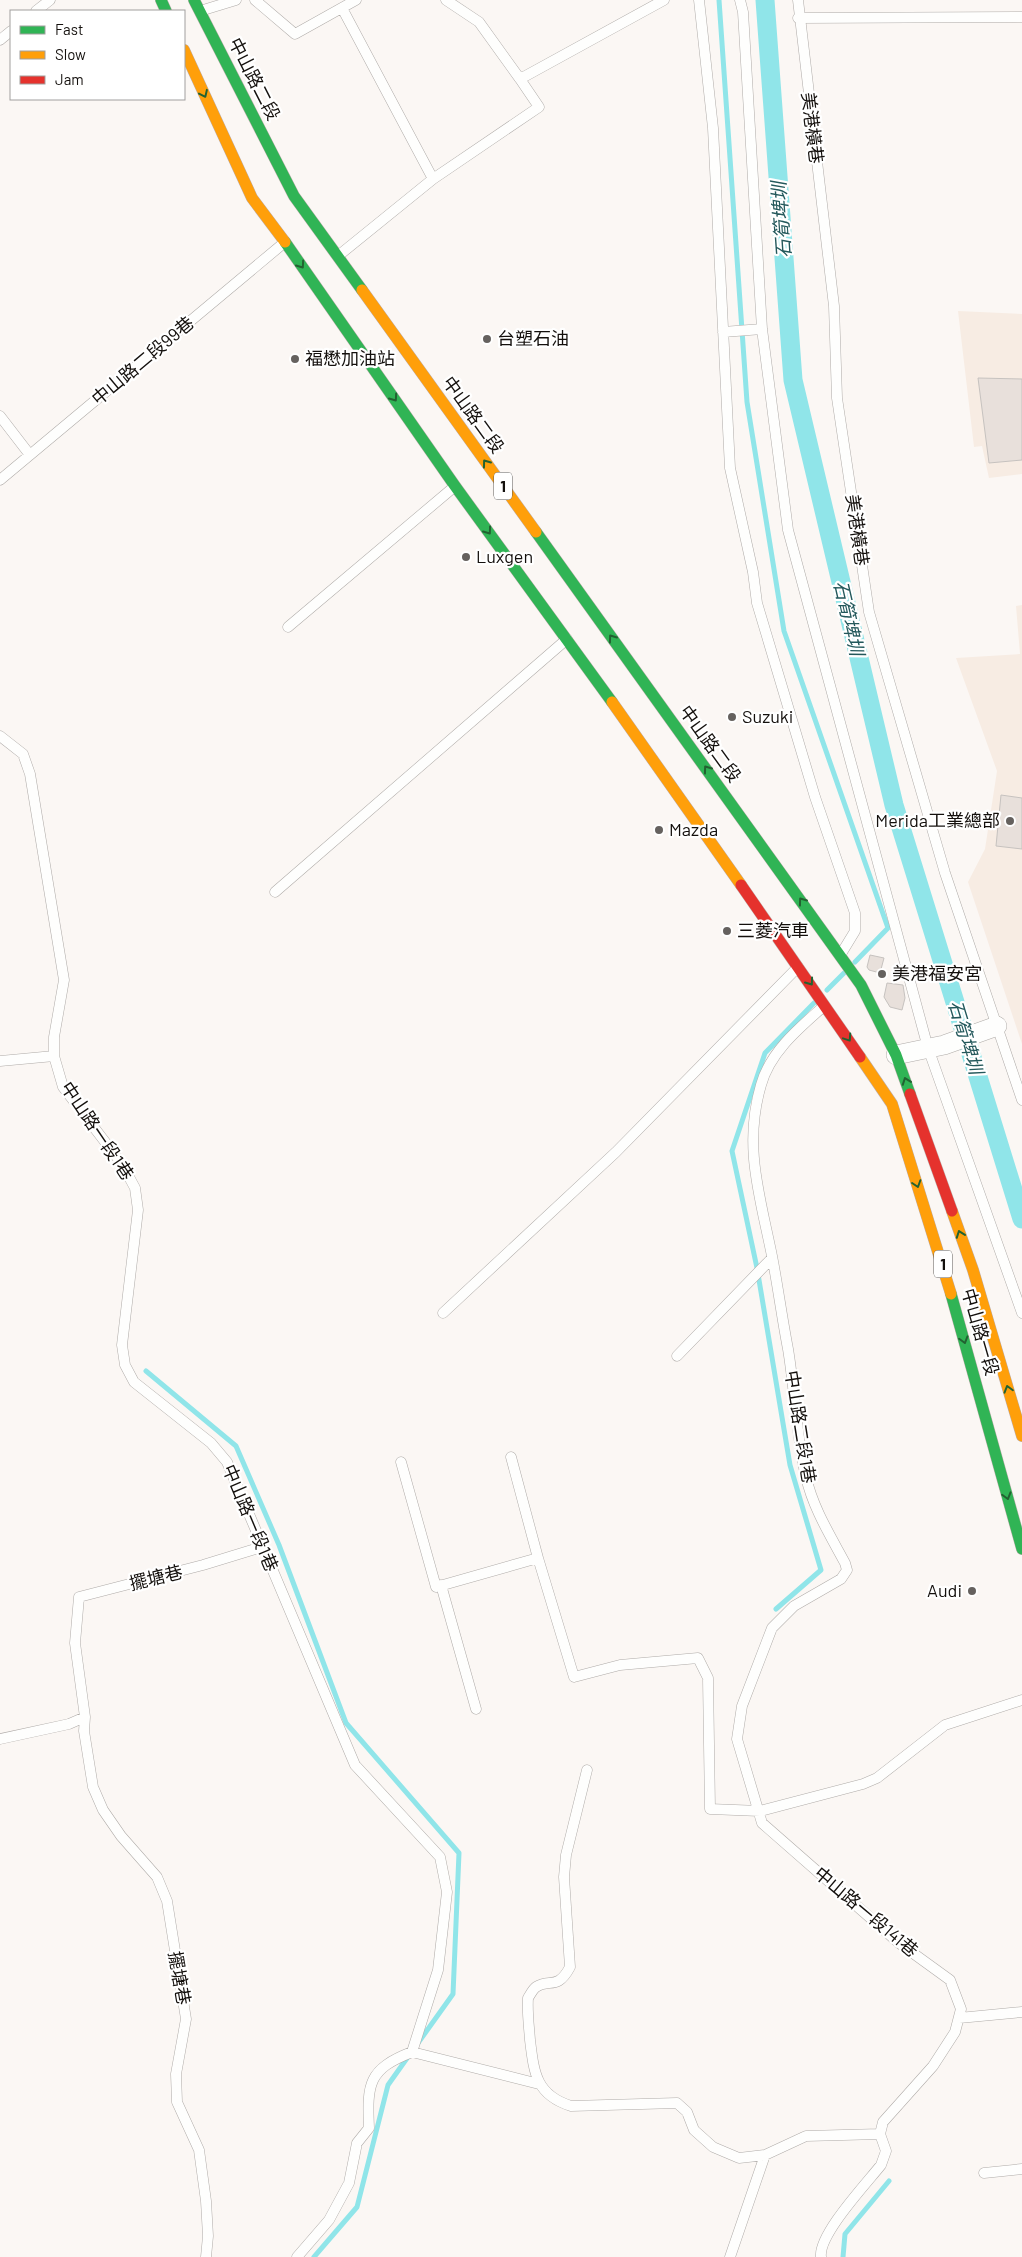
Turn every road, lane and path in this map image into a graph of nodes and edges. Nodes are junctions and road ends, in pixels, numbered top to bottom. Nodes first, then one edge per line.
1 (50, 0) edge
2 (194, 0) edge
3 (236, 0) edge
4 (255, 0) edge
5 (356, 0) edge
6 (446, 0) edge
7 (664, 0) edge
8 (699, 0) edge
9 (740, 0) edge
10 (798, 0) edge
11 (342, 8) junction
12 (37, 10) edge
13 (199, 11) junction
14 (1022, 17) edge
15 (798, 18) junction
16 (10, 32) edge
17 (0, 40) edge
18 (185, 52) edge
19 (520, 79) junction
20 (433, 179) junction
21 (285, 242) junction
22 (338, 257) junction
23 (762, 329) junction
24 (724, 332) junction
25 (0, 416) edge
26 (30, 456) junction
27 (0, 480) edge
28 (455, 486) junction
29 (288, 627) dead end
30 (567, 639) junction
31 (0, 736) edge
32 (275, 892) dead end
33 (840, 955) junction
34 (799, 966) junction
35 (824, 1001) junction
36 (996, 1026) junction
37 (936, 1047) junction
38 (896, 1055) junction
39 (54, 1056) junction
40 (0, 1061) edge
41 (1022, 1100) edge
42 (772, 1258) junction
43 (443, 1313) dead end
44 (1022, 1313) edge
45 (677, 1356) dead end
46 (1022, 1436) edge
47 (511, 1457) dead end
48 (401, 1462) dead end
49 (262, 1546) junction
50 (1022, 1549) edge
51 (538, 1558) junction
52 (441, 1585) junction
53 (1022, 1700) edge
54 (476, 1709) dead end
55 (85, 1718) junction
56 (0, 1739) edge
57 (587, 1770) dead end
58 (760, 1811) junction
59 (1022, 2012) edge
60 (959, 2018) junction
61 (412, 2052) junction
62 (539, 2084) junction
63 (880, 2134) junction
64 (765, 2154) junction
65 (1022, 2169) edge
66 (984, 2173) dead end
67 (206, 2257) edge
68 (297, 2257) edge
69 (730, 2257) edge
70 (821, 2257) edge

1 - 12 lane
2 - 13 main road, 中山路二段 / 1
3 - 13 lane
4 - 11 lane
5 - 11 lane
6 - 19 lane
7 - 19 lane
8 - 24 lane
9 - 23 lane
10 - 15 lane, 美港橫巷
11 - 20 lane
13 - 22 main road, 中山路二段 / 1
14 - 15 lane
15 - 36 lane, 美港橫巷
16 - 17 lane
18 -> 21 main road, 1
19 - 20 lane
20 - 22 lane
21 - 26 lane, 中山路二段99巷
21 -> 28 main road, 1
33 -> 22 main road, 中山路二段 / 1
23 - 24 lane
23 - 37 lane
24 - 33 lane
25 - 26 lane
26 - 27 lane, 中山路二段99巷
28 - 29 lane
28 -> 30 main road, 1
30 - 32 lane
30 - 34 main road, 1
31 - 39 lane, 中山路一段1巷
33 - 38 main road, 中山路一段 / 1
34 -> 35 main road, 1
34 - 43 lane
35 - 42 lane, 中山路二段1巷
35 -> 50 main road, 中山路一段 / 1
36 - 37 street
36 - 41 lane, 美港橫巷
37 - 38 street
37 - 44 lane
46 -> 38 main road, 中山路一段 / 1
39 - 40 lane
39 - 49 lane, 中山路一段1巷
42 - 45 lane
42 - 58 lane, 中山路二段1巷
47 - 51 lane
48 - 52 lane
49 - 55 lane, 擺塘巷
49 - 61 lane, 中山路一段1巷
51 - 52 lane
51 - 58 lane
52 - 54 lane
53 - 58 lane
55 - 56 lane
55 - 67 lane, 擺塘巷
57 - 62 lane
58 - 60 lane, 中山路一段141巷
59 - 60 lane
60 - 63 lane
61 - 62 lane
61 - 68 lane
62 - 64 lane
63 - 64 lane
63 - 70 lane
64 - 69 lane
65 - 66 lane

